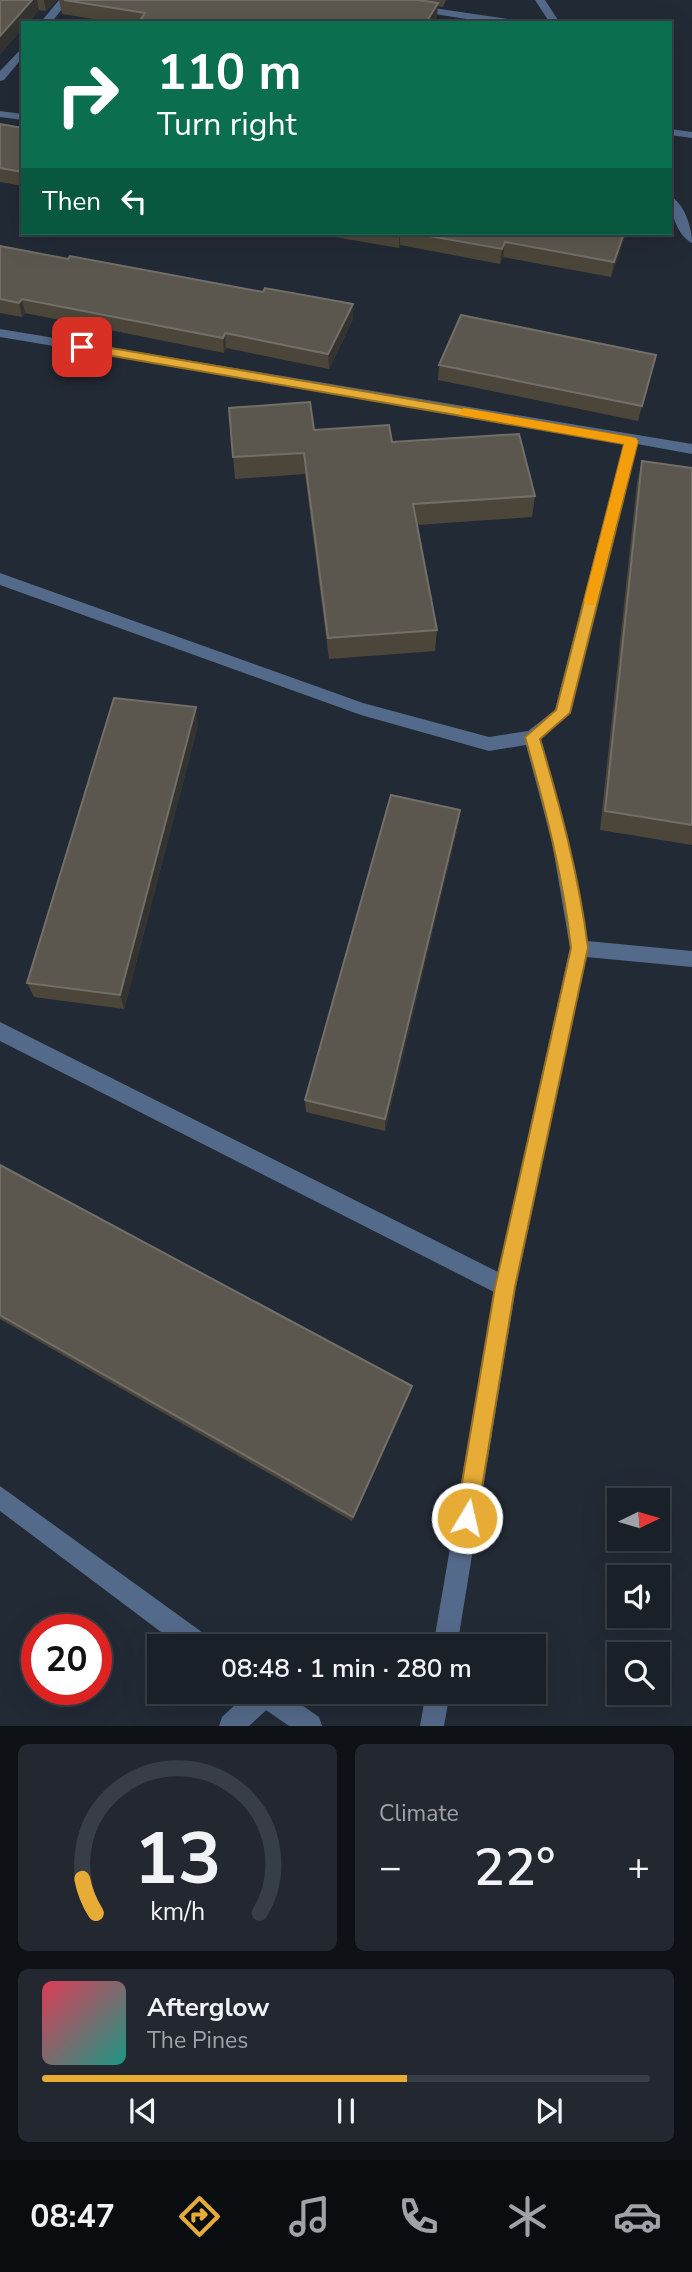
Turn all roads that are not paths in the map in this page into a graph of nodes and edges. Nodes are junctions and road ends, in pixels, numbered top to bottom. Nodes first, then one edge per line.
1 (64, 0) edge
2 (540, 0) edge
3 (399, 6) edge
4 (47, 21) edge
5 (501, 21) edge
6 (554, 21) edge
7 (20, 54) edge
8 (0, 55) edge
9 (0, 78) edge
10 (0, 114) edge
11 (21, 117) edge
12 (672, 132) edge
13 (692, 135) edge
14 (672, 204) edge
15 (692, 239) edge
16 (0, 333) edge
17 (631, 441) junction
18 (692, 449) edge
19 (0, 579) edge
20 (532, 737) junction
21 (579, 948) junction
22 (692, 959) edge
23 (0, 1031) edge
24 (505, 1287) junction
25 (0, 1497) edge
26 (184, 1634) edge
27 (447, 1634) edge
28 (252, 1704) edge
29 (279, 1704) edge
30 (436, 1704) edge
31 (231, 1726) edge
32 (310, 1726) edge
33 (432, 1726) edge

1 - 4 street
2 - 6 street
3 - 5 street
7 - 8 street
7 - 9 street
10 - 11 street
12 - 13 street
14 - 15 street
16 - 17 street
17 - 18 street
17 - 20 street
19 - 20 street
20 - 21 street
21 - 22 street
21 - 24 street
23 - 24 street
24 - 27 street
25 - 26 street
28 - 31 street
29 - 32 street
30 - 33 street

